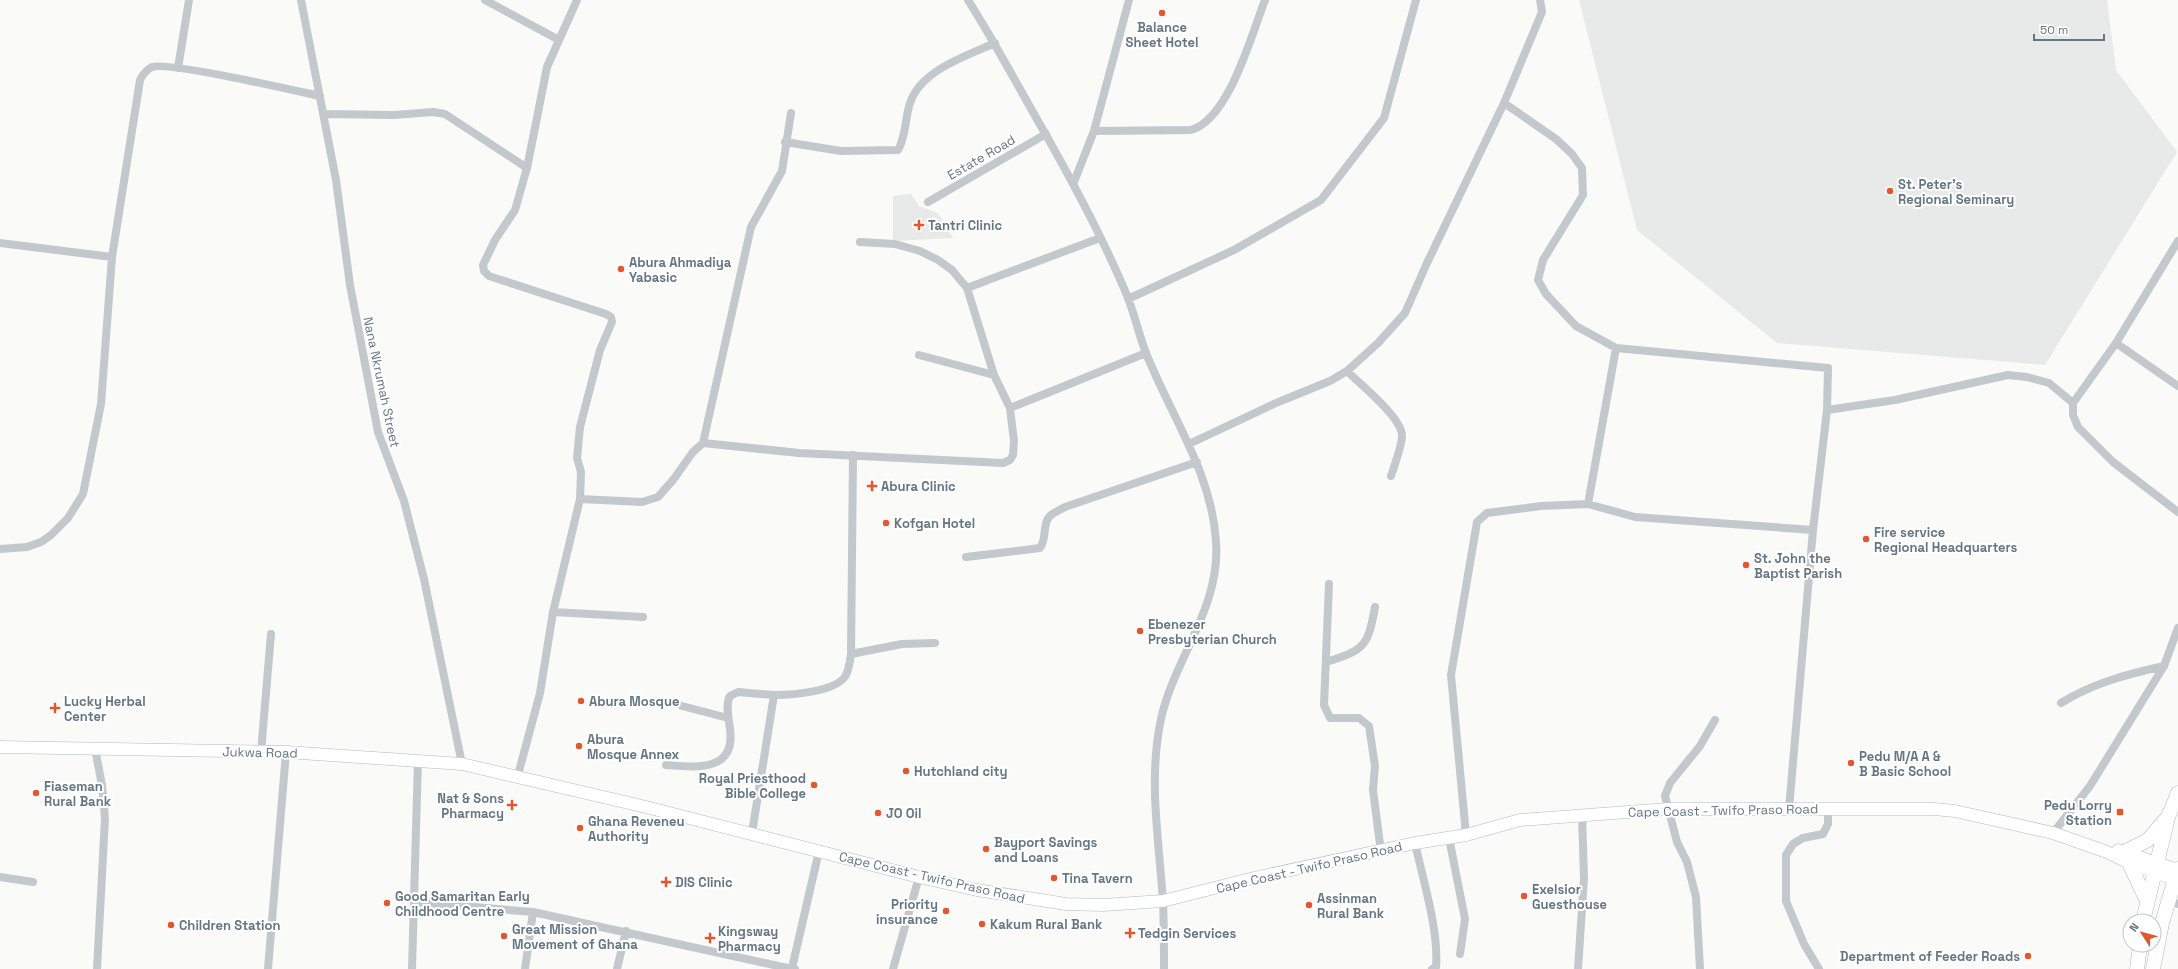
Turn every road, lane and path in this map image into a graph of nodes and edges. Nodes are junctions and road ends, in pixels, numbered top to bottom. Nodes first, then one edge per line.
1 (189, 0) edge
2 (301, 0) edge
3 (484, 0) edge
4 (577, 0) edge
5 (968, 0) edge
6 (1129, 0) edge
7 (1265, 0) edge
8 (1416, 0) edge
9 (1540, 0) edge
10 (559, 40) junction
11 (995, 44) junction
12 (178, 68) junction
13 (320, 96) junction
14 (1504, 103) junction
15 (791, 113) dead end
16 (324, 114) junction
17 (1094, 131) junction
18 (1046, 134) junction
19 (786, 142) junction
20 (527, 168) junction
21 (1074, 182) junction
22 (928, 202) dead end
23 (1100, 238) junction
24 (2178, 241) edge
25 (860, 242) dead end
26 (0, 244) edge
27 (112, 257) junction
28 (967, 288) junction
29 (1128, 299) junction
30 (2116, 343) junction
31 (1616, 348) junction
32 (1146, 353) junction
33 (919, 355) dead end
34 (1347, 371) junction
35 (994, 375) junction
36 (2178, 386) edge
37 (2073, 403) junction
38 (1010, 408) junction
39 (1827, 410) junction
40 (703, 443) junction
41 (1189, 444) junction
42 (853, 455) junction
43 (1197, 462) junction
44 (1391, 476) dead end
45 (580, 499) junction
46 (1588, 504) junction
47 (2178, 512) edge
48 (1813, 530) junction
49 (0, 549) edge
50 (966, 557) dead end
51 (1330, 584) dead end
52 (1375, 607) dead end
53 (553, 612) junction
54 (643, 617) dead end
55 (2178, 628) edge
56 (271, 634) dead end
57 (935, 643) dead end
58 (851, 654) junction
59 (1326, 662) junction
60 (2164, 666) junction
61 (774, 695) junction
62 (2061, 703) dead end
63 (682, 706) dead end
64 (728, 718) junction
65 (1715, 720) dead end
66 (0, 747) edge
67 (95, 749) junction
68 (261, 752) junction
69 (286, 752) junction
70 (418, 760) junction
71 (462, 764) junction
72 (666, 765) dead end
73 (518, 775) junction
74 (2178, 793) edge
75 (1828, 808) junction
76 (1668, 809) junction
77 (1788, 809) junction
78 (1582, 815) junction
79 (2168, 817) junction
80 (2053, 833) junction
81 (752, 834) junction
82 (1466, 835) junction
83 (1448, 838) junction
84 (1415, 843) junction
85 (819, 851) junction
86 (1380, 852) junction
87 (2126, 858) junction
88 (2155, 868) junction
89 (2177, 872) edge
90 (0, 877) edge
91 (919, 877) junction
92 (33, 882) dead end
93 (1163, 901) junction
94 (2147, 901) junction
95 (414, 902) junction
96 (2173, 903) edge
97 (533, 912) junction
98 (2145, 913) edge
99 (626, 932) junction
100 (2139, 953) edge
101 (1460, 954) dead end
102 (1434, 968) edge
103 (97, 969) edge
104 (268, 969) edge
105 (412, 969) edge
106 (525, 969) edge
107 (616, 969) edge
108 (792, 969) edge
109 (795, 969) edge
110 (893, 969) edge
111 (1164, 969) edge
112 (1578, 969) edge
113 (1700, 969) edge
114 (1819, 969) edge
115 (2137, 969) edge
116 (2153, 969) edge

1 - 12 street
2 - 13 street, Nana Nkrumah Street
3 - 10 street
4 - 10 street
5 - 11 street
6 - 17 street
7 - 17 street
8 - 29 street
9 - 14 street
10 - 20 street
11 - 18 street
11 - 19 street
12 - 13 street
12 - 27 street
13 - 16 street, Nana Nkrumah Street
14 - 31 street
14 - 34 street
15 - 19 street
16 - 20 street
16 - 71 street, Nana Nkrumah Street
17 - 21 street
18 - 21 street
18 - 22 street, Estate Road
19 - 40 street
20 - 45 street
21 - 23 street
23 - 28 street
23 - 29 street
24 - 30 street
25 - 28 street
26 - 27 street
27 - 49 street
28 - 35 street
29 - 32 street
30 - 36 street
30 - 37 street
31 - 39 street
31 - 46 street
32 - 38 street
32 - 41 street
33 - 35 street
34 - 41 street
34 - 44 street
35 - 38 street
37 - 39 street
37 - 47 street
38 - 42 street
39 - 48 street
40 - 42 street
40 - 45 street
41 - 43 street
42 - 58 street
43 - 50 street
43 - 93 street
45 - 53 street
46 - 48 street
46 - 82 street
48 - 77 street
51 - 59 street
52 - 59 street
53 - 54 street
53 - 73 street
55 - 60 street
56 - 68 street
57 - 58 street
58 - 61 street
59 - 86 street
60 - 62 street
60 - 80 street
61 - 64 street
61 - 81 street
63 - 64 street
64 - 72 street
65 - 76 street
66 - 67 main road, Jukwa Road
67 - 68 main road, Jukwa Road
67 - 103 street
68 - 69 main road, Jukwa Road
69 - 70 main road, Jukwa Road
69 - 104 street
70 - 71 main road, Jukwa Road
70 - 95 street
71 - 73 main road, Jukwa Road
73 - 81 main road, Cape Coast - Twifo Praso Road
74 - 79 highway
75 - 77 main road, Cape Coast - Twifo Praso Road
75 - 80 main road, Cape Coast - Twifo Praso Road
75 - 114 street
76 - 77 main road, Cape Coast - Twifo Praso Road
76 - 78 main road, Cape Coast - Twifo Praso Road
76 - 113 street
78 - 82 main road, Cape Coast - Twifo Praso Road
78 - 112 street
79 - 87 highway
79 - 88 highway
80 - 87 main road, Cape Coast - Twifo Praso Road
81 - 85 main road, Cape Coast - Twifo Praso Road
82 - 83 main road, Cape Coast - Twifo Praso Road
83 - 84 main road, Cape Coast - Twifo Praso Road
83 - 101 street
84 - 86 main road, Cape Coast - Twifo Praso Road
84 - 102 street
85 - 91 main road, Cape Coast - Twifo Praso Road
85 - 108 street
86 - 93 main road, Cape Coast - Twifo Praso Road
87 - 88 main road, Cape Coast - Twifo Praso Road
87 - 94 highway
88 - 89 main road, Cape Coast - Twifo Praso Road
88 - 94 highway
89 - 96 highway
90 - 92 street
91 - 93 main road, Cape Coast - Twifo Praso Road
91 - 110 street
93 - 111 street
94 - 98 highway
95 - 97 street
95 - 105 street
96 - 116 highway
97 - 99 street
97 - 106 street
99 - 107 street
99 - 108 street
100 - 115 highway
108 - 109 street

